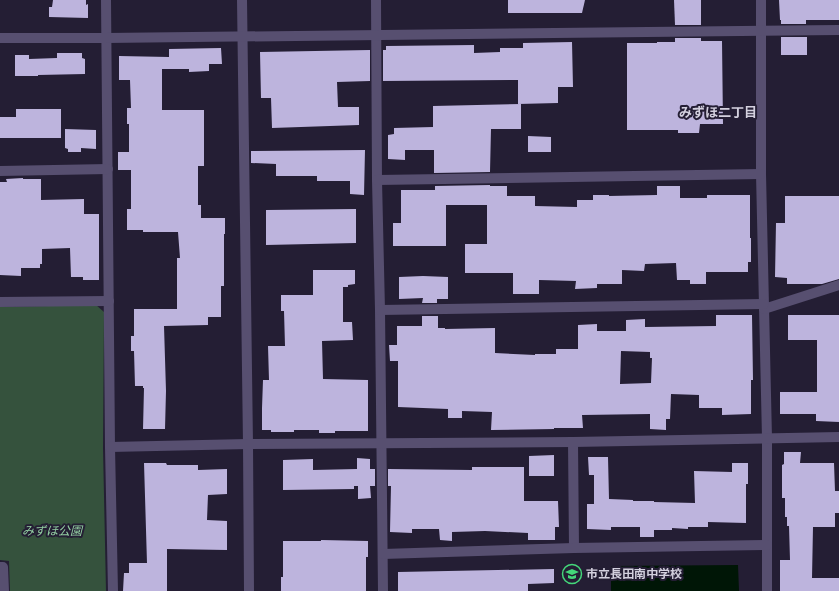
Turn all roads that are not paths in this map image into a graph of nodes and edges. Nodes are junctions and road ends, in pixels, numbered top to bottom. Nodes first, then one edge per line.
1 (106, 0) edge
2 (242, 0) edge
3 (376, 0) edge
4 (761, 0) edge
5 (839, 30) edge
6 (761, 31) junction
7 (376, 35) junction
8 (243, 36) junction
9 (0, 38) edge
10 (106, 38) junction
11 (108, 170) junction
12 (0, 171) edge
13 (761, 174) junction
14 (377, 180) junction
15 (839, 285) edge
16 (109, 301) junction
17 (0, 302) edge
18 (764, 306) junction
19 (380, 310) junction
20 (839, 437) edge
21 (766, 438) junction
22 (573, 442) junction
23 (382, 443) junction
24 (248, 444) junction
25 (110, 447) junction
26 (767, 545) junction
27 (574, 548) junction
28 (383, 554) junction
29 (0, 567) edge
30 (4, 591) edge
31 (113, 591) edge
32 (249, 591) edge
33 (383, 591) edge
34 (767, 591) edge

1 - 10 street
2 - 8 street
3 - 7 street
4 - 6 street
5 - 6 street
6 - 7 street
6 - 13 street
7 - 8 street
7 - 14 street
8 - 10 street
8 - 24 street
9 - 10 street
10 - 11 street
11 - 12 street
11 - 16 street
13 - 14 street
13 - 18 street
14 - 19 street
15 - 18 street
16 - 17 street
16 - 25 street
18 - 19 street
18 - 21 street
19 - 23 street
20 - 21 street
21 - 22 street
21 - 26 street
22 - 23 street
22 - 27 street
23 - 24 street
23 - 28 street
24 - 25 street
24 - 32 street
25 - 31 street
26 - 27 street
26 - 34 street
27 - 28 street
28 - 33 street
29 - 30 street

